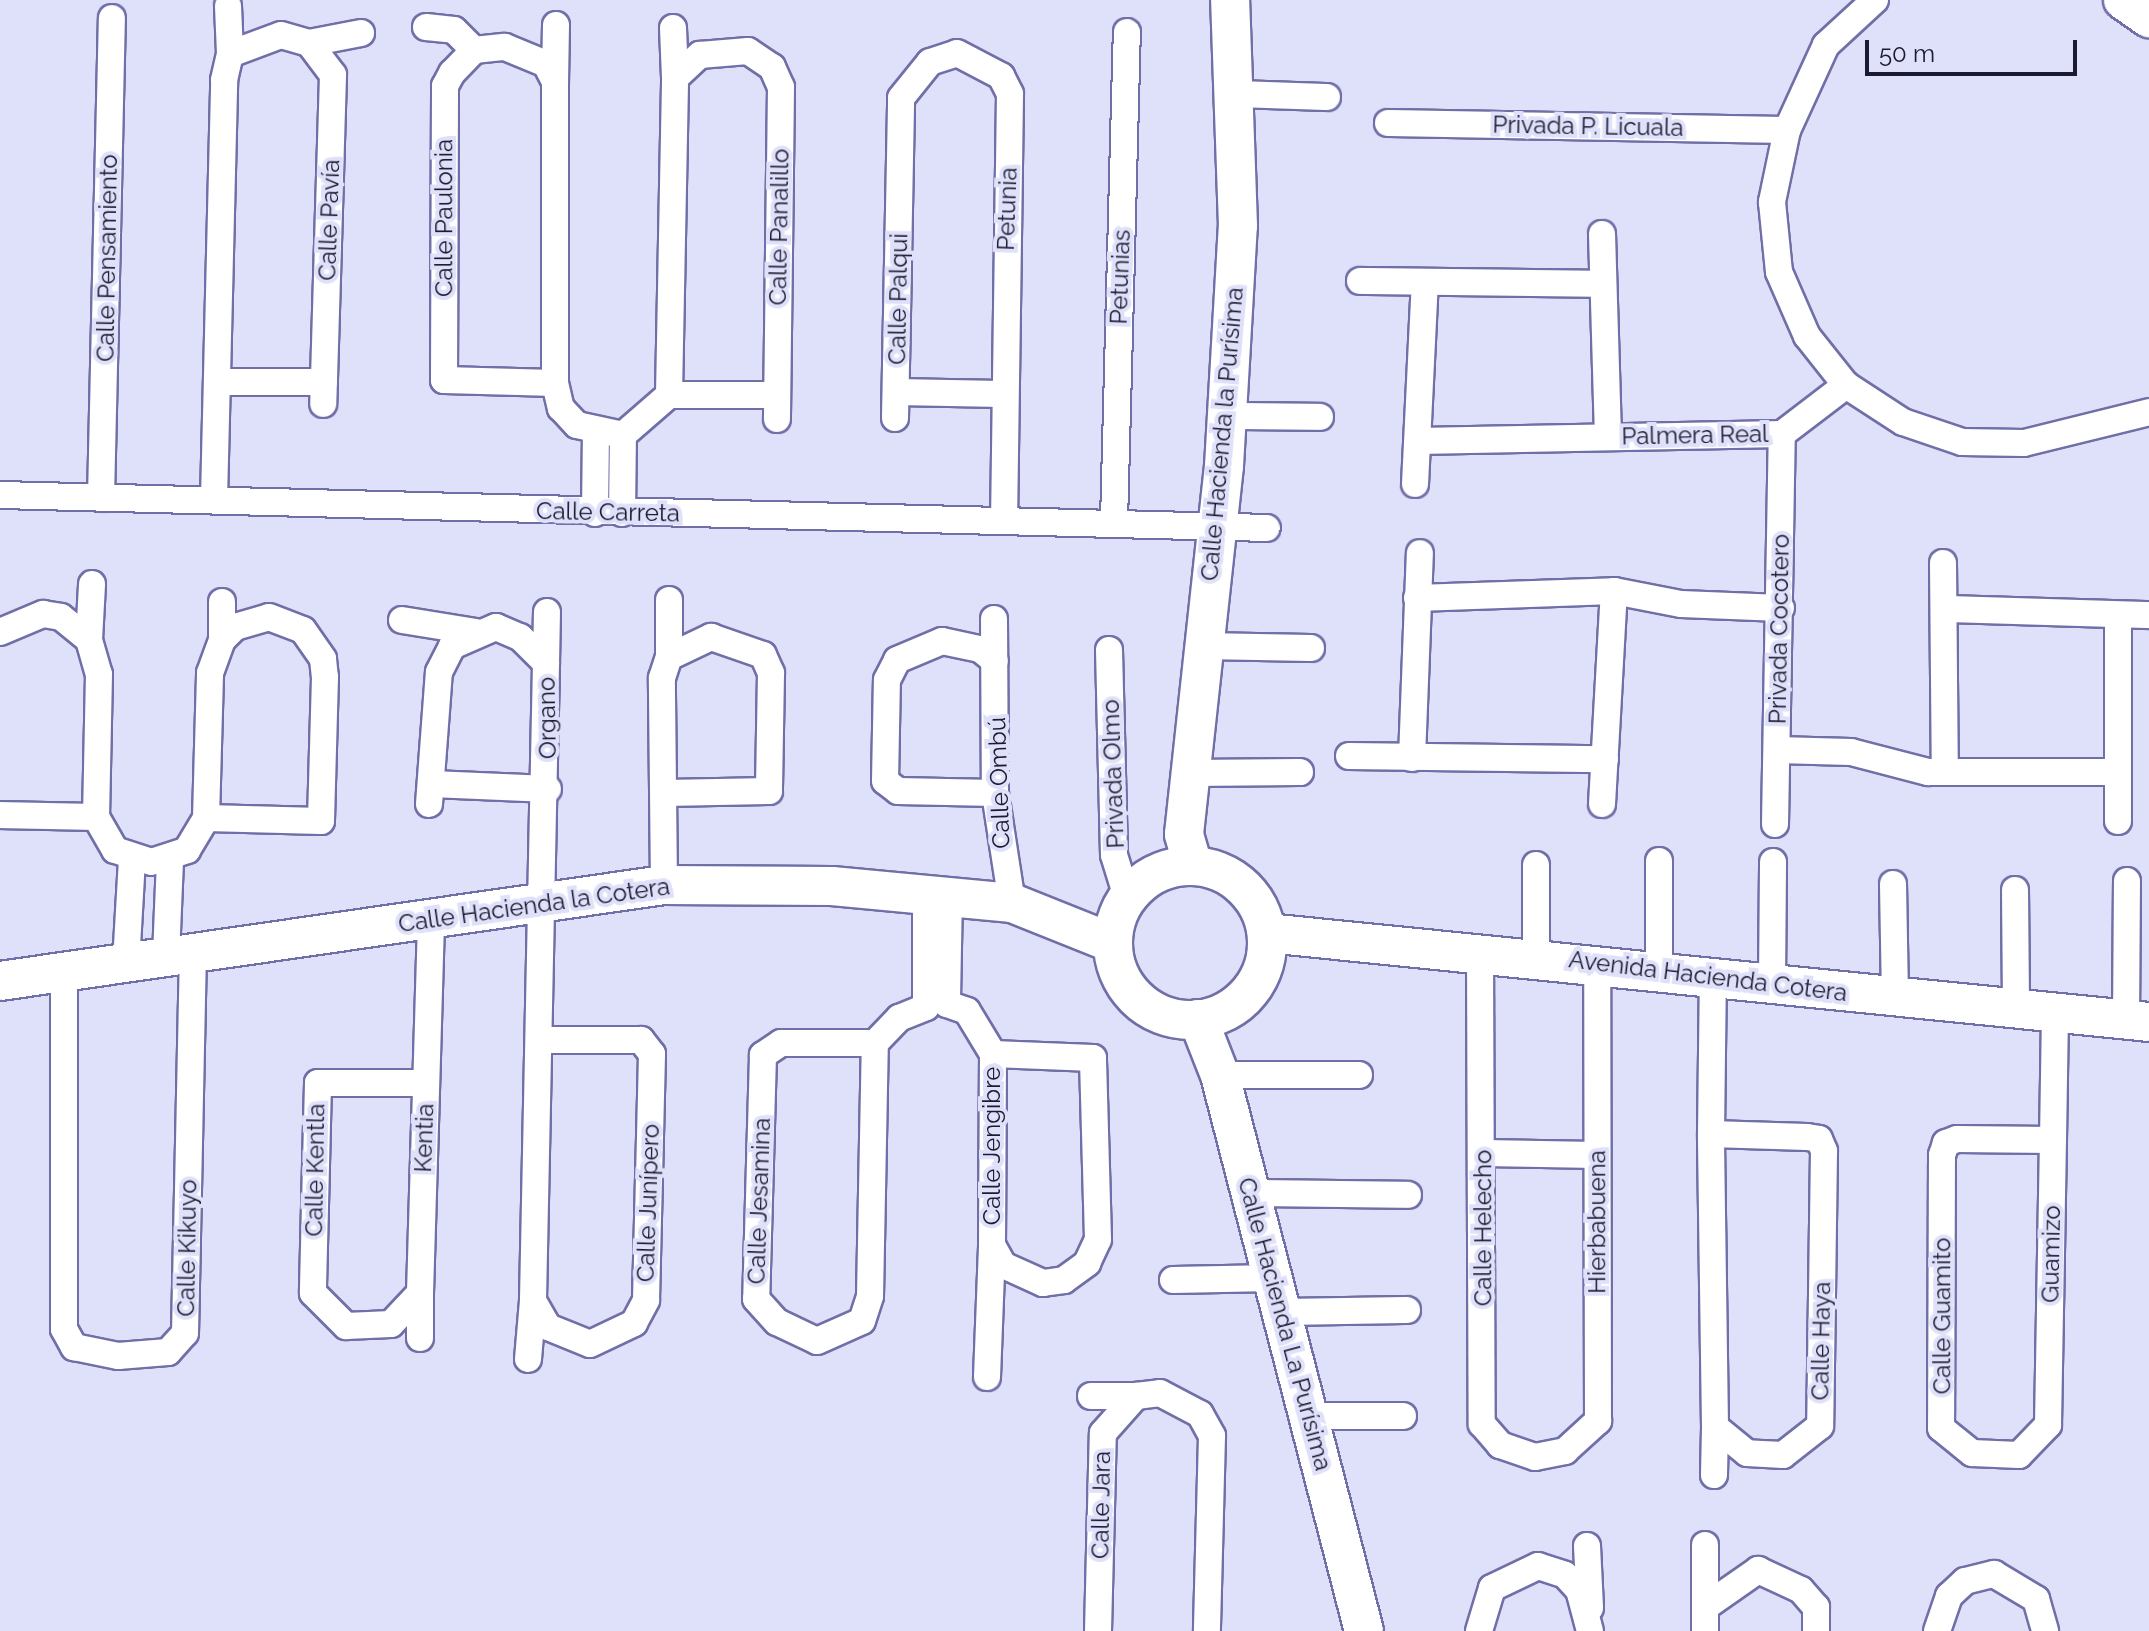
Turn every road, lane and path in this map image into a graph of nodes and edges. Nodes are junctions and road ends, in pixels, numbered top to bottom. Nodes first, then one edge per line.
1 (1230, 0) edge
2 (1875, 0) edge
3 (2123, 0) edge
4 (228, 6) dead end
5 (112, 18) dead end
6 (2149, 18) edge
7 (556, 25) dead end
8 (426, 27) dead end
9 (673, 28) dead end
10 (1127, 32) dead end
11 (361, 33) dead end
12 (309, 43) junction
13 (474, 50) junction
14 (957, 53) joint
15 (230, 54) junction
16 (675, 78) junction
17 (555, 82) junction
18 (1236, 94) junction
19 (1327, 97) dead end
20 (1388, 123) dead end
21 (1787, 130) junction
22 (1602, 234) dead end
23 (1360, 281) dead end
24 (1425, 282) junction
25 (1602, 284) junction
26 (217, 382) junction
27 (555, 383) junction
28 (1846, 385) junction
29 (1002, 394) junction
30 (669, 395) junction
31 (2149, 412) edge
32 (1228, 416) junction
33 (1320, 417) dead end
34 (610, 434) junction
35 (1782, 434) junction
36 (1608, 437) junction
37 (1418, 441) junction
38 (1415, 484) dead end
39 (0, 495) edge
40 (101, 498) junction
41 (214, 499) junction
42 (595, 513) junction
43 (622, 513) junction
44 (1004, 520) junction
45 (1114, 522) junction
46 (1216, 524) junction
47 (1267, 528) dead end
48 (1420, 553) dead end
49 (1943, 563) dead end
50 (92, 584) dead end
51 (1614, 591) junction
52 (1417, 598) junction
53 (669, 600) dead end
54 (222, 602) dead end
55 (1781, 608) junction
56 (1945, 609) junction
57 (547, 612) dead end
58 (2118, 615) junction
59 (2149, 615) edge
60 (994, 619) dead end
61 (402, 620) dead end
62 (486, 629) junction
63 (0, 632) edge
64 (89, 640) junction
65 (222, 640) junction
66 (1203, 646) junction
67 (1311, 648) dead end
68 (1109, 650) dead end
69 (669, 657) junction
70 (995, 661) junction
71 (546, 663) junction
72 (1777, 750) junction
73 (1349, 756) dead end
74 (1412, 758) junction
75 (1605, 759) junction
76 (1300, 772) dead end
77 (1945, 772) junction
78 (2118, 772) junction
79 (1190, 773) junction
80 (548, 789) junction
81 (665, 793) junction
82 (995, 793) junction
83 (1602, 804) dead end
84 (0, 815) edge
85 (96, 817) junction
86 (206, 818) junction
87 (2118, 821) dead end
88 (1775, 824) dead end
89 (151, 860) junction
90 (1659, 861) dead end
91 (1773, 862) dead end
92 (1536, 865) dead end
93 (1193, 866) junction
94 (2127, 881) dead end
95 (1893, 884) dead end
96 (664, 885) junction
97 (2015, 890) dead end
98 (937, 894) junction
99 (1127, 897) junction
100 (543, 902) junction
101 (1012, 903) junction
102 (431, 918) junction
103 (1267, 933) junction
104 (1112, 943) junction
105 (1480, 951) junction
106 (180, 955) junction
107 (1536, 956) junction
108 (1597, 962) junction
109 (126, 963) junction
110 (1659, 968) junction
111 (64, 972) junction
112 (1713, 973) junction
113 (0, 981) edge
114 (1772, 982) junction
115 (1895, 998) junction
116 (2016, 1012) junction
117 (2055, 1016) junction
118 (1198, 1019) junction
119 (2137, 1022) edge
120 (541, 1040) junction
121 (875, 1043) junction
122 (993, 1054) junction
123 (1220, 1075) junction
124 (1359, 1075) dead end
125 (426, 1083) junction
126 (1711, 1134) junction
127 (2053, 1140) junction
128 (1484, 1153) junction
129 (1597, 1155) junction
130 (1251, 1193) junction
131 (1408, 1195) dead end
132 (992, 1245) junction
133 (1173, 1280) dead end
134 (420, 1293) junction
135 (1278, 1295) junction
136 (533, 1301) junction
137 (1407, 1310) dead end
138 (420, 1338) dead end
139 (528, 1359) dead end
140 (987, 1377) dead end
141 (1091, 1396) dead end
142 (1136, 1396) junction
143 (1309, 1416) junction
144 (1403, 1416) dead end
145 (1715, 1427) junction
146 (1551, 1456) joint
147 (1994, 1458) joint
148 (1714, 1475) dead end
149 (1705, 1545) dead end
150 (1587, 1546) dead end
151 (1705, 1619) edge
152 (1590, 1621) edge
153 (1098, 1631) edge
154 (1207, 1631) edge
155 (1364, 1631) edge
156 (1479, 1631) edge
157 (1816, 1631) edge
158 (1937, 1631) edge
159 (2045, 1631) edge

1 - 18 street, Calle Hacienda la Purísima
2 - 21 street
3 - 6 street
4 - 15 street
5 - 40 street, Calle Pensamiento
7 - 17 street
8 - 13 street
9 - 16 street
10 - 45 street, Petunias
11 - 12 street
12 - 15 street
12 - 26 street, Calle Pavía
13 - 17 street
13 - 27 street, Calle Paulonia
14 - 29 street, Petunia
14 - 29 street, Calle Palqui
15 - 26 street
16 - 30 street
16 - 30 street, Calle Panalillo
17 - 27 street
18 - 19 street
18 - 32 street, Calle Hacienda la Purísima
20 - 21 street, Privada P. Licuala
21 - 28 street
22 - 25 street
23 - 24 street
24 - 25 street
24 - 37 street
25 - 36 street
26 - 41 street
27 - 34 street
28 - 31 street
28 - 35 street
29 - 44 street
30 - 34 street
32 - 33 street
32 - 46 street, Calle Hacienda la Purísima
34 - 42 street
34 - 43 street
35 - 36 street, Palmera Real
35 - 55 street, Privada Cocotero
36 - 37 street, Palmera Real
37 - 38 street
39 - 40 street, Calle Carreta
40 - 41 street, Calle Carreta
41 - 42 street, Calle Carreta
42 - 43 street, Calle Carreta
43 - 44 street, Calle Carreta
44 - 45 street, Calle Carreta
45 - 46 street, Calle Carreta
46 - 47 street, Calle Carreta
46 - 66 street, Calle Hacienda la Purísima
48 - 52 street
49 - 56 street
50 - 64 street
51 - 52 street
51 - 55 street
51 - 75 street
52 - 74 street
53 - 69 street
54 - 65 street
55 - 72 street, Privada Cocotero
56 - 58 street
56 - 77 street
57 - 71 street
58 - 59 street
58 - 78 street
60 - 70 street, Calle Ombú
61 - 62 street
62 - 71 street, Organo
62 - 80 street
63 - 64 street
64 - 85 street
65 - 86 street
65 - 86 street
66 - 67 street
66 - 79 street, Calle Hacienda la Purísima
68 - 99 street, Privada Olmo
69 - 81 street
69 - 81 street
70 - 82 street, Calle Ombú
70 - 82 street
71 - 80 street, Organo
72 - 77 street
72 - 88 street, Privada Cocotero
73 - 74 street
74 - 75 street
75 - 83 street
76 - 79 street
77 - 78 street
78 - 87 street
79 - 93 street, Calle Hacienda la Purísima
80 - 100 street, Organo
81 - 96 street
82 - 101 street, Calle Ombú
84 - 85 street
85 - 89 street
86 - 89 street
89 - 106 street, Calle Kikuyo
89 - 109 street
90 - 110 street
91 - 114 street
92 - 107 street
93 - 99 street
93 - 103 street
94 - 119 street
95 - 115 street
96 - 98 street, Calle Hacienda la Cotera
96 - 100 street, Calle Hacienda la Cotera
97 - 116 street
98 - 101 street, Calle Hacienda la Cotera
98 - 121 street
98 - 122 street, Calle Jengibre
99 - 104 street
100 - 102 street, Calle Hacienda la Cotera
100 - 120 street
101 - 104 street, Calle Hacienda la Cotera
102 - 106 street, Calle Hacienda la Cotera
102 - 125 street, Kentia
103 - 105 street, Avenida Hacienda Cotera
103 - 118 street
104 - 118 street
105 - 107 street, Avenida Hacienda Cotera
105 - 128 street, Calle Helecho
106 - 109 street, Calle Hacienda la Cotera
106 - 111 street, Calle Kikuyo
107 - 108 street, Avenida Hacienda Cotera
108 - 110 street, Avenida Hacienda Cotera
108 - 129 street, Hierbabuena
109 - 111 street, Calle Hacienda la Cotera
110 - 112 street, Avenida Hacienda Cotera
111 - 113 street, Calle Hacienda la Cotera
112 - 114 street, Avenida Hacienda Cotera
112 - 126 street
114 - 115 street, Avenida Hacienda Cotera
115 - 116 street, Avenida Hacienda Cotera
116 - 117 street, Avenida Hacienda Cotera
117 - 119 street, Avenida Hacienda Cotera
117 - 127 street, Guamizo
118 - 123 street, Calle Hacienda La Purísima
120 - 136 street
120 - 136 street, Calle Junípero
121 - 121 street, Calle Jesamina
122 - 132 street, Calle Jengibre
122 - 132 street, Calle Jengibre
123 - 124 street
123 - 130 street, Calle Hacienda La Purísima
125 - 134 street, Kentia
125 - 134 street, Calle Kentla
126 - 145 street
126 - 145 street, Calle Haya
127 - 147 street, Guamizo
127 - 147 street, Calle Guamito
128 - 129 street
128 - 146 street, Calle Helecho
129 - 146 street, Hierbabuena
130 - 131 street
130 - 135 street, Calle Hacienda La Purísima
132 - 140 street
133 - 135 street
134 - 138 street, Kentia
135 - 137 street
135 - 143 street, Calle Hacienda La Purísima
136 - 139 street
141 - 142 street
142 - 153 street, Calle Jara
142 - 154 street
143 - 144 street
143 - 155 street, Calle Hacienda La Purísima
145 - 148 street
149 - 151 street
150 - 152 street
151 - 157 street
152 - 156 street
158 - 159 street

